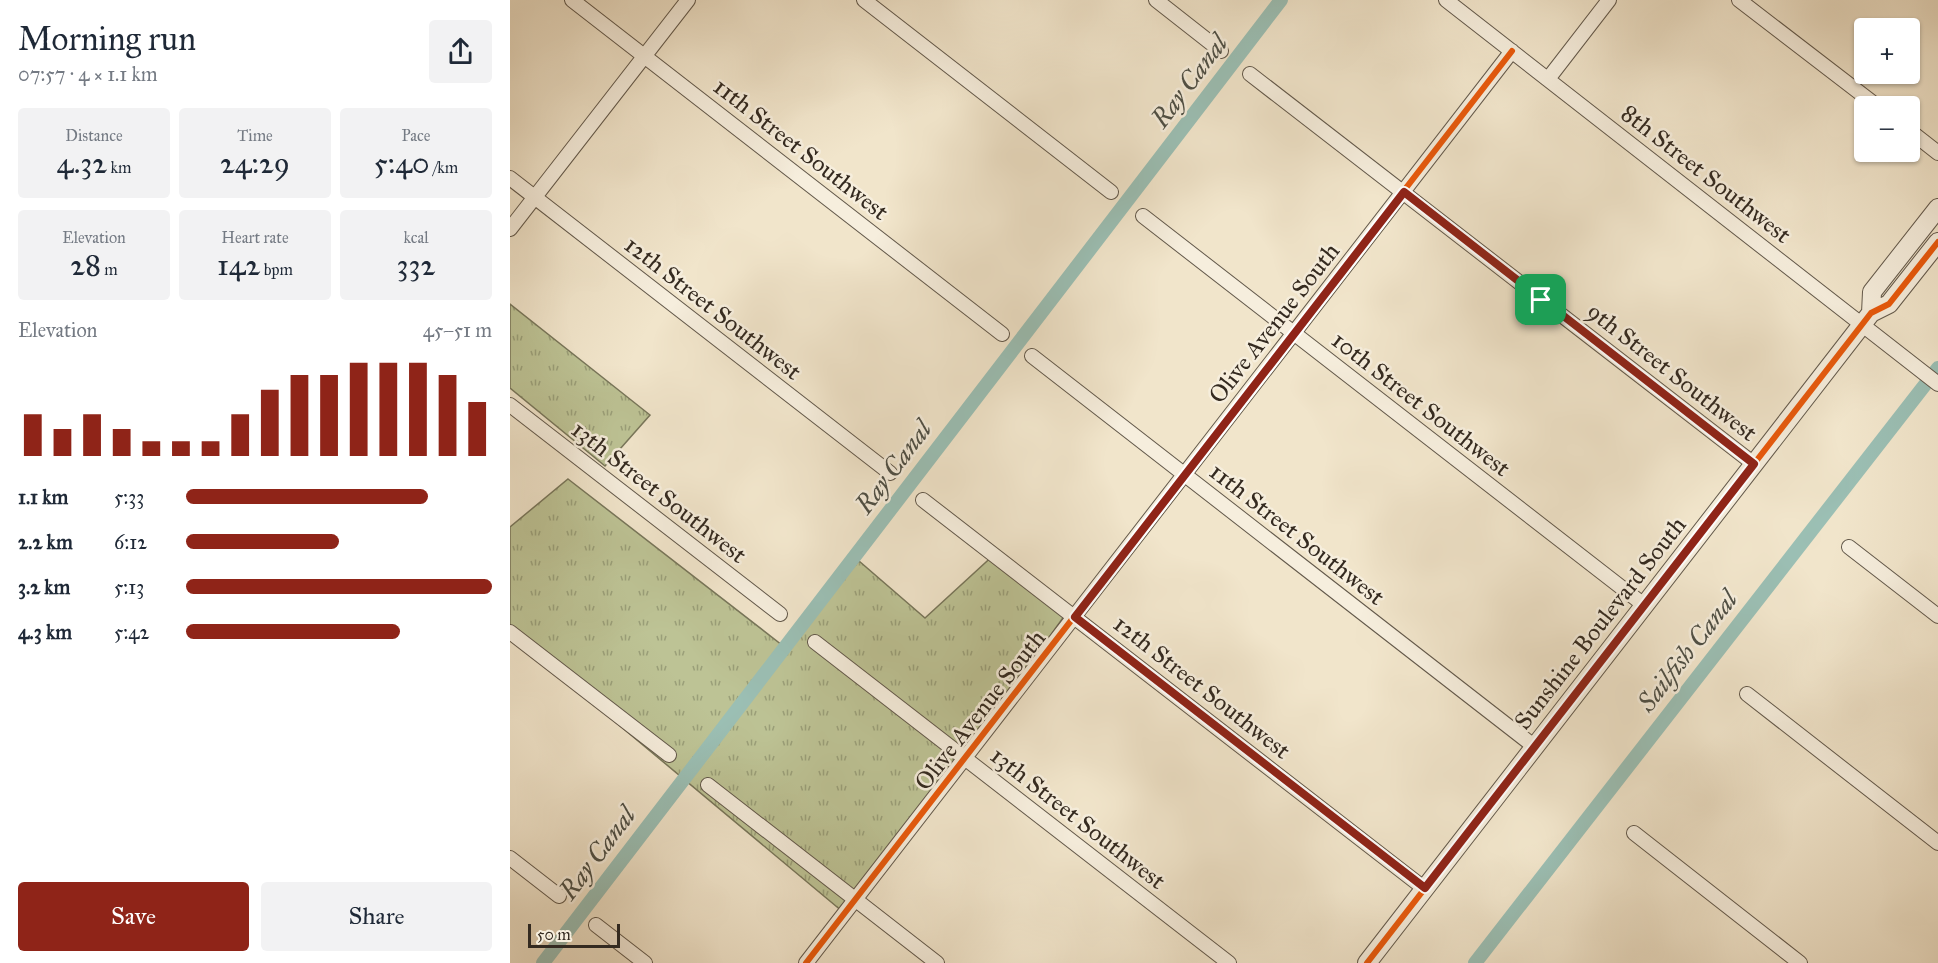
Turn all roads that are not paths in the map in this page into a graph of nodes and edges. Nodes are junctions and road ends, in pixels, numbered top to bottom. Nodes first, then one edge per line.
1 (572, 0) edge
2 (688, 0) edge
3 (864, 0) edge
4 (1156, 0) edge
5 (1446, 0) edge
6 (1609, 0) edge
7 (1739, 0) edge
8 (1221, 51) dead end
9 (1512, 51) junction
10 (645, 56) junction
11 (1250, 74) dead end
12 (1548, 79) junction
13 (1864, 96) edge
14 (1920, 139) edge
15 (1938, 153) edge
16 (510, 178) edge
17 (1111, 192) dead end
18 (1404, 192) junction
19 (535, 198) junction
20 (1938, 208) edge
21 (1143, 216) dead end
22 (510, 229) edge
23 (1938, 242) edge
24 (1867, 318) junction
25 (1002, 334) dead end
26 (1294, 334) junction
27 (1032, 356) dead end
28 (1938, 384) edge
29 (510, 405) edge
30 (1754, 464) junction
31 (890, 473) dead end
32 (1185, 475) junction
33 (923, 500) dead end
34 (1849, 547) dead end
35 (1644, 605) junction
36 (780, 614) dead end
37 (1938, 616) edge
38 (1075, 617) junction
39 (510, 632) edge
40 (815, 642) dead end
41 (1746, 694) dead end
42 (1535, 747) junction
43 (669, 755) dead end
44 (965, 758) junction
45 (708, 785) dead end
46 (1634, 833) dead end
47 (1938, 843) edge
48 (510, 858) edge
49 (1425, 888) junction
50 (559, 896) dead end
51 (855, 900) junction
52 (596, 924) dead end
53 (645, 963) edge
54 (806, 963) edge
55 (937, 963) edge
56 (1228, 963) edge
57 (1367, 963) edge
58 (1800, 963) edge

1 - 10 street, 11th Street Southwest
2 - 10 street
3 - 17 street
4 - 8 street
5 - 9 street, 8th Street Southwest
6 - 12 street
7 - 13 street
9 - 12 street, 8th Street Southwest
9 - 18 street, Olive Avenue South
10 - 19 street
10 - 25 street, 11th Street Southwest
11 - 18 street, 9th Street Southwest
12 - 24 street, 8th Street Southwest
14 - 15 street
16 - 19 street, 12th Street Southwest
18 - 26 street, Olive Avenue South
18 - 30 street, 9th Street Southwest
19 - 22 street
19 - 31 street, 12th Street Southwest
20 - 24 street, Sunshine Boulevard South
21 - 26 street, 10th Street Southwest
23 - 24 street, Sunshine Boulevard South
24 - 28 street, 8th Street Southwest
24 - 30 street, Sunshine Boulevard South
26 - 32 street, Olive Avenue South
26 - 35 street, 10th Street Southwest
27 - 32 street, 11th Street Southwest
29 - 36 street, 13th Street Southwest
30 - 35 street, Sunshine Boulevard South
32 - 38 street, Olive Avenue South
32 - 42 street, 11th Street Southwest
33 - 38 street, 12th Street Southwest
34 - 37 street
35 - 42 street, Sunshine Boulevard South
38 - 44 street, Olive Avenue South
38 - 49 street, 12th Street Southwest
39 - 43 street
40 - 44 street, 13th Street Southwest
41 - 47 street
42 - 49 street, Sunshine Boulevard South
44 - 51 street, Olive Avenue South
44 - 56 street, 13th Street Southwest
45 - 51 street
46 - 58 street
48 - 50 street
49 - 57 street, Sunshine Boulevard South
51 - 54 street, Olive Avenue South
51 - 55 street
52 - 53 street

